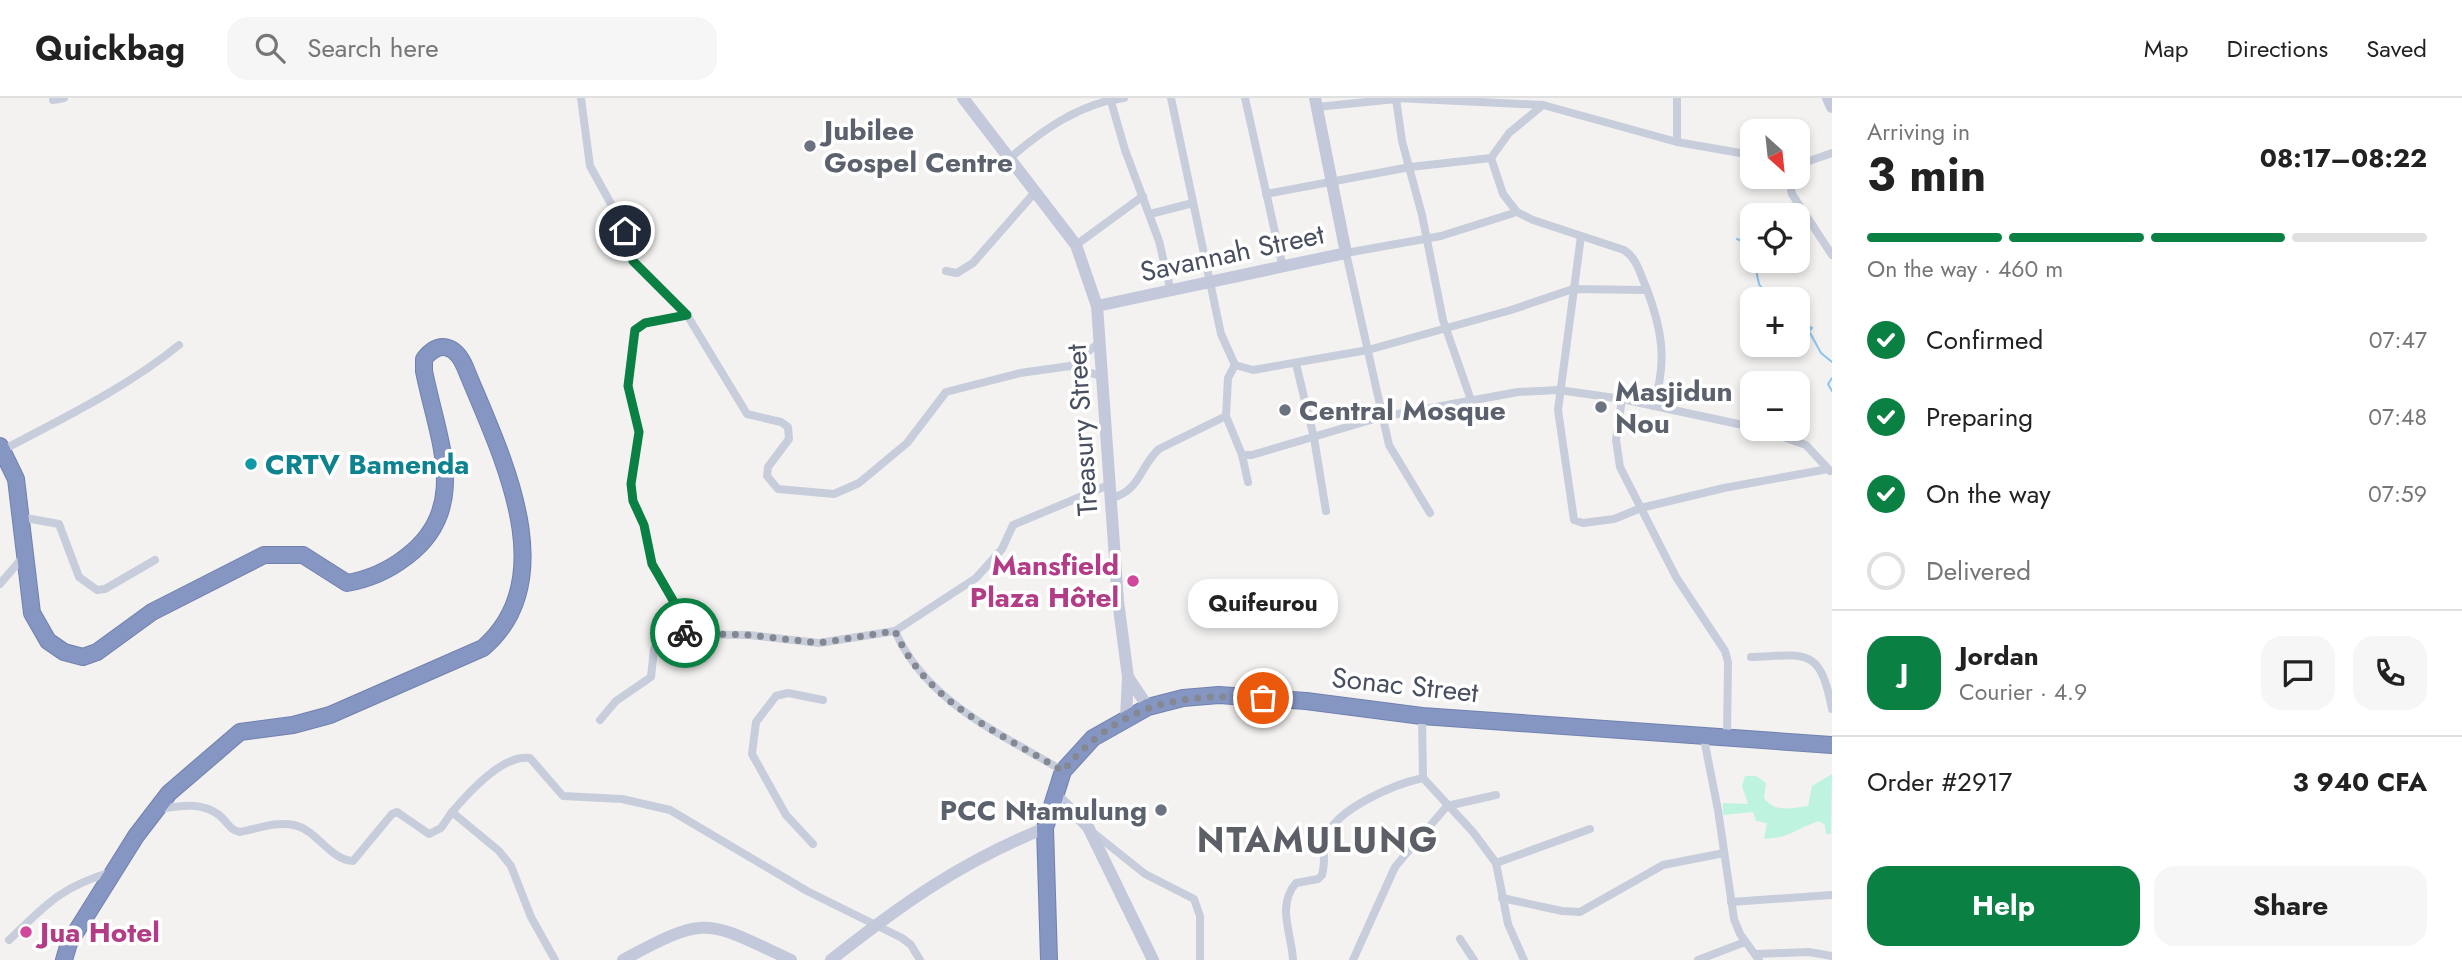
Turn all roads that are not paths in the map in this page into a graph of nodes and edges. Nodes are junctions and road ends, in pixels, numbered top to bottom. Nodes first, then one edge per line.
1 (64, 98) edge
2 (581, 98) edge
3 (963, 98) edge
4 (1124, 98) edge
5 (1171, 98) edge
6 (1245, 98) edge
7 (1396, 98) edge
8 (1677, 98) edge
9 (1828, 98) edge
10 (1110, 99) edge
11 (53, 100) edge
12 (1316, 103) edge
13 (1543, 105) junction
14 (1832, 107) edge
15 (1677, 142) junction
16 (1740, 153) edge
17 (1832, 153) edge
18 (1491, 158) junction
19 (1009, 159) junction
20 (1810, 161) edge
21 (1410, 167) junction
22 (1332, 180) junction
23 (1791, 189) edge
24 (1036, 191) junction
25 (1266, 194) junction
26 (1143, 195) junction
27 (1193, 203) junction
28 (1517, 212) junction
29 (1150, 214) junction
30 (1581, 236) junction
31 (1426, 239) junction
32 (1076, 245) junction
33 (1346, 253) junction
34 (1832, 255) edge
35 (1283, 268) junction
36 (946, 271) dead end
37 (1210, 284) junction
38 (1573, 289) junction
39 (1646, 289) junction
40 (1171, 292) junction
41 (1097, 306) junction
42 (687, 315) junction
43 (1445, 328) junction
44 (1100, 342) junction
45 (179, 345) dead end
46 (1367, 349) junction
47 (1296, 364) junction
48 (1235, 365) junction
49 (1070, 366) junction
50 (1103, 377) junction
51 (1559, 390) junction
52 (1622, 399) junction
53 (1471, 400) junction
54 (1653, 406) junction
55 (1226, 416) junction
56 (1381, 417) junction
57 (1740, 424) edge
58 (1314, 438) junction
59 (1794, 441) edge
60 (1, 449) edge
61 (1242, 455) junction
62 (1830, 470) edge
63 (1248, 482) dead end
64 (1111, 484) junction
65 (1112, 498) junction
66 (1642, 508) junction
67 (1326, 511) dead end
68 (1430, 513) dead end
69 (20, 517) junction
70 (24, 556) junction
71 (155, 560) dead end
72 (0, 584) edge
73 (895, 631) junction
74 (676, 633) junction
75 (1751, 657) dead end
76 (1128, 677) junction
77 (822, 700) dead end
78 (1148, 707) junction
79 (1832, 709) edge
80 (1422, 716) junction
81 (1126, 717) junction
82 (600, 720) dead end
83 (1703, 734) junction
84 (1727, 736) junction
85 (1832, 745) edge
86 (1063, 771) junction
87 (1423, 778) junction
88 (1056, 795) junction
89 (1496, 795) dead end
90 (1447, 806) junction
91 (156, 809) junction
92 (452, 812) junction
93 (1088, 827) junction
94 (1045, 828) junction
95 (1590, 829) dead end
96 (813, 844) dead end
97 (1724, 853) junction
98 (1496, 863) junction
99 (114, 871) junction
100 (1832, 895) edge
101 (1502, 898) junction
102 (1731, 902) junction
103 (872, 926) junction
104 (1460, 939) dead end
105 (9, 940) dead end
106 (1745, 942) junction
107 (642, 956) edge
108 (1832, 956) edge
109 (1758, 957) edge
110 (64, 960) edge
111 (555, 960) edge
112 (623, 960) edge
113 (791, 960) edge
114 (831, 960) edge
115 (920, 960) edge
116 (1049, 960) edge
117 (1153, 960) edge
118 (1200, 960) edge
119 (1293, 960) edge
120 (1353, 960) edge
121 (1474, 960) edge
122 (1524, 960) edge
123 (1698, 960) edge

1 - 11 street
2 - 42 street
3 - 19 street, Treasury Street
4 - 10 street
5 - 27 street
6 - 25 street
7 - 12 street
7 - 13 street
7 - 21 street
8 - 15 street
9 - 14 street
10 - 19 street
10 - 26 street
12 - 22 street, Savannah Street
13 - 15 street
13 - 18 street
15 - 16 street
17 - 20 street
18 - 21 street
18 - 28 street
19 - 24 street, Treasury Street
21 - 22 street
21 - 31 street
22 - 25 street
22 - 33 street, Savannah Street
23 - 34 street
24 - 32 street, Treasury Street
24 - 36 street
25 - 35 street
26 - 29 street
26 - 32 street
27 - 29 street
27 - 37 street
28 - 30 street
28 - 31 street
29 - 40 street
30 - 38 street
30 - 39 street
31 - 33 street
31 - 43 street
32 - 41 street, Treasury Street
33 - 35 street, Savannah Street
33 - 46 street
35 - 37 street, Savannah Street
37 - 40 street, Savannah Street
37 - 48 street
38 - 39 street
38 - 43 street
38 - 51 street
39 - 54 street
40 - 41 street, Savannah Street
41 - 44 street, Treasury Street
42 - 49 street
42 - 74 street
43 - 46 street
43 - 53 street
44 - 49 street
44 - 50 street, Treasury Street
45 - 60 street
46 - 47 street
46 - 56 street
47 - 48 street
47 - 58 street
48 - 55 street
49 - 50 street
50 - 64 street, Treasury Street
51 - 52 street
51 - 53 street
51 - 66 street
52 - 54 street
52 - 66 street
53 - 56 street
54 - 57 street
55 - 61 street
55 - 65 street
56 - 58 street
56 - 68 street
58 - 61 street
58 - 67 street
59 - 62 street
60 - 69 highway
61 - 63 street
62 - 66 street
64 - 65 street, Treasury Street
64 - 73 street
65 - 76 street, Treasury Street
66 - 84 street
69 - 70 highway
69 - 71 street
70 - 72 street
70 - 91 highway
73 - 74 street
73 - 86 street
74 - 82 street
75 - 79 street
76 - 78 street, Treasury Street
76 - 81 street, Treasury Street
77 - 96 street
78 - 80 highway, Sonac Street
78 - 81 highway, Sonac Street
80 - 83 highway, Sonac Street
80 - 87 street
81 - 86 highway, Sonac Street
83 - 84 highway, Sonac Street
83 - 97 street
84 - 85 highway, Sonac Street
86 - 88 highway, Sonac Street
87 - 90 street
87 - 119 street
88 - 93 street
88 - 94 highway, Sonac Street
89 - 90 street
90 - 98 street
90 - 120 street
91 - 92 street
91 - 99 highway
92 - 103 street
92 - 111 street
93 - 117 street
93 - 118 street
94 - 103 street
94 - 116 highway, Sonac Street
95 - 98 street
97 - 101 street
97 - 102 street
98 - 101 street
99 - 105 street
99 - 110 highway
100 - 102 street
101 - 122 street
102 - 106 street
103 - 114 street
103 - 115 street
104 - 121 street
106 - 109 street
106 - 123 street
107 - 112 street
107 - 113 street
108 - 109 street

